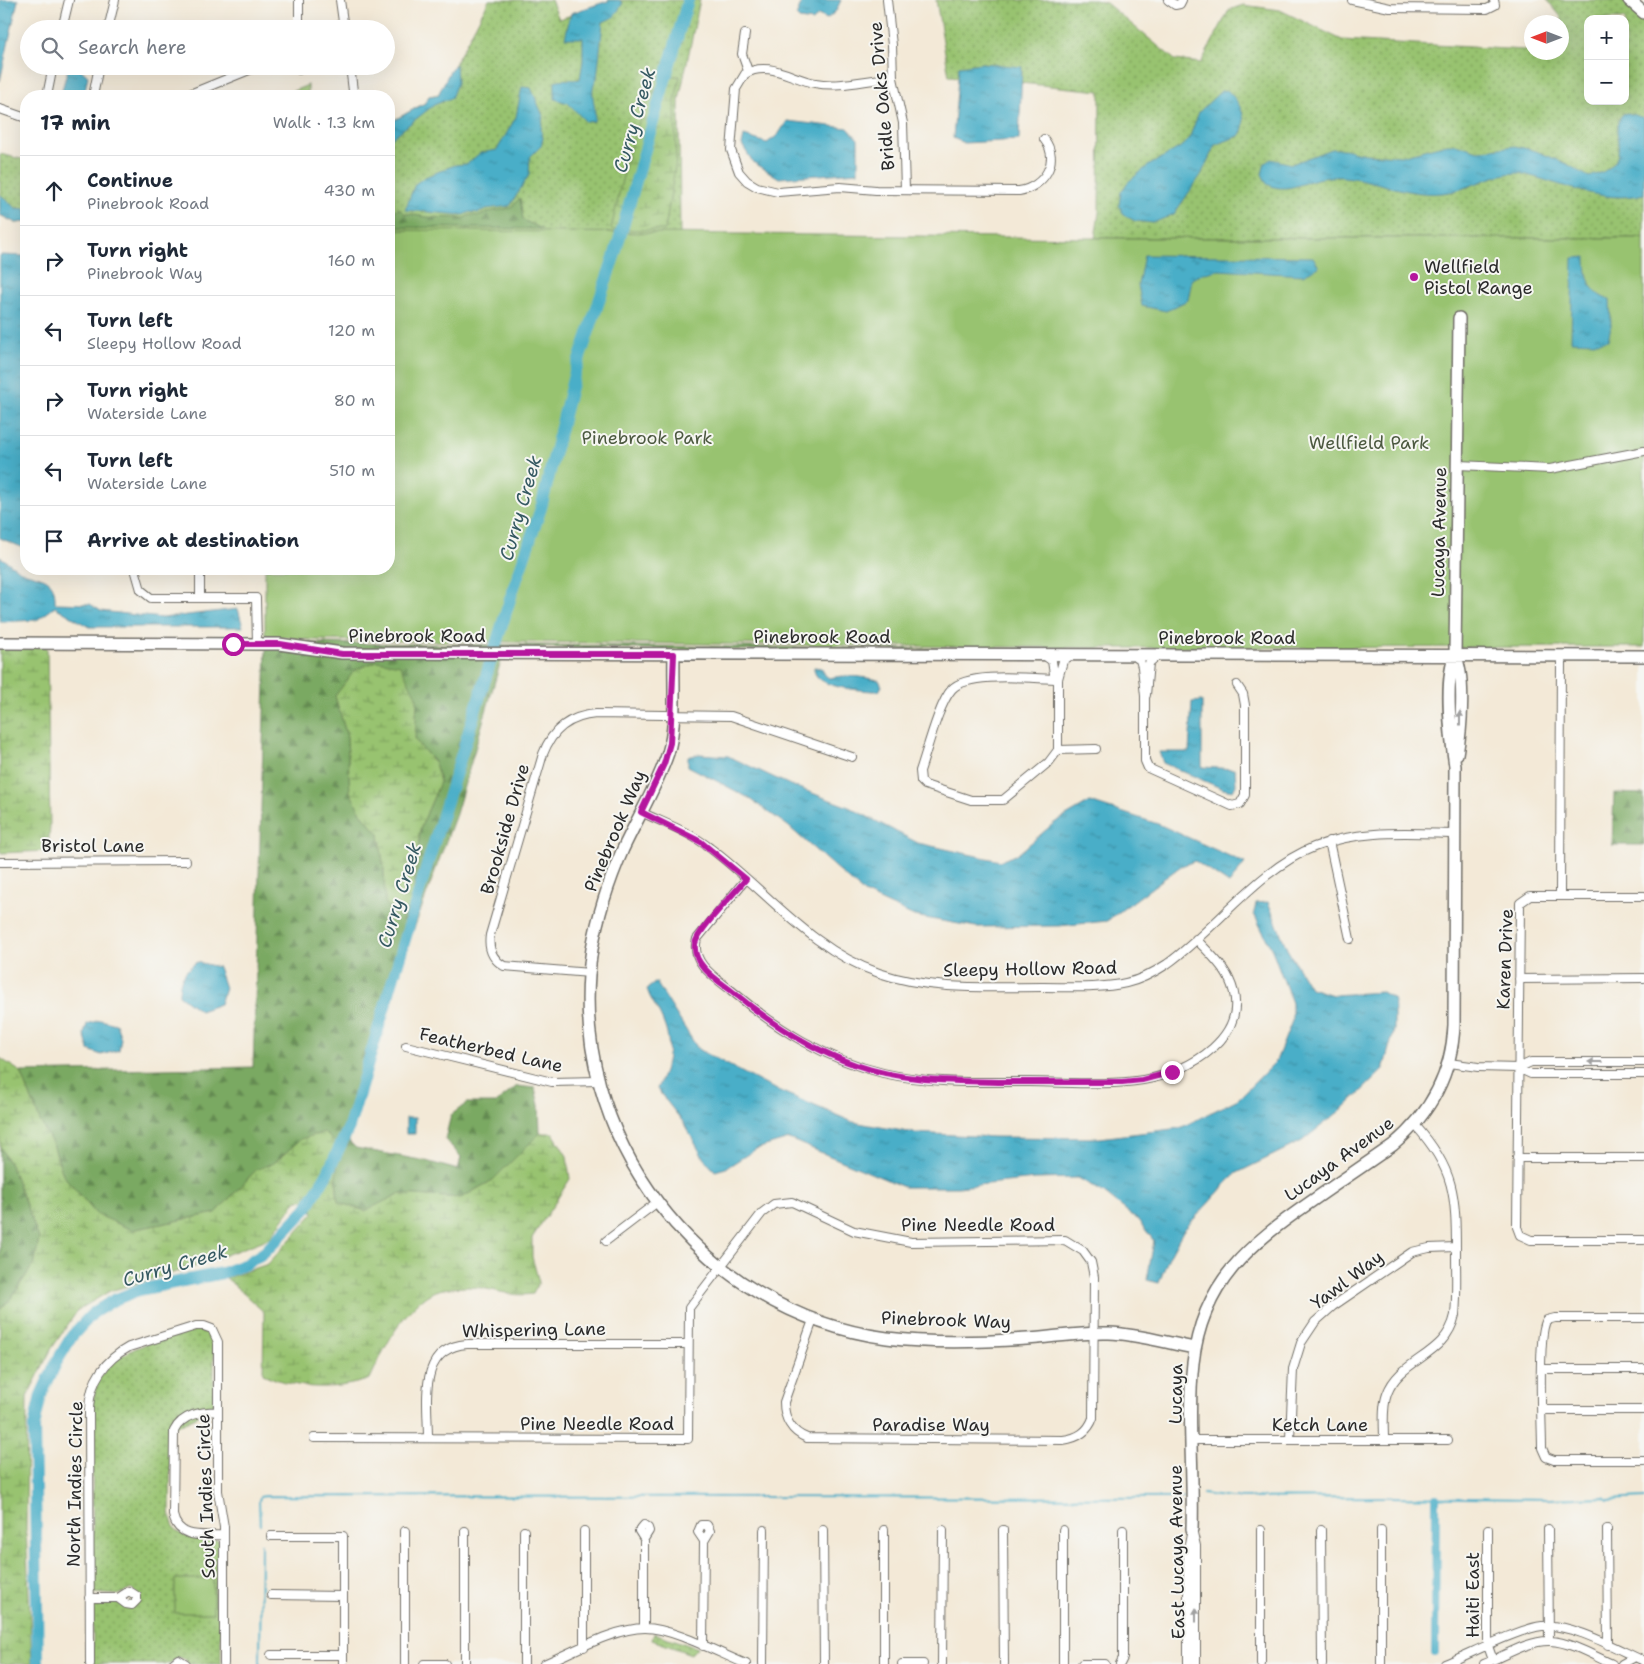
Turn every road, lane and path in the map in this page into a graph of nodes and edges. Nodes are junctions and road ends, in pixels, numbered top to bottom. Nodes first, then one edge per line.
1 (69, 0) edge
2 (115, 0) edge
3 (298, 0) edge
4 (340, 0) edge
5 (887, 0) edge
6 (1168, 0) edge
7 (1182, 0) edge
8 (1352, 0) edge
9 (1494, 0) edge
10 (1629, 0) edge
11 (1400, 4) edge
12 (1644, 13) edge
13 (64, 20) edge
14 (110, 20) edge
15 (299, 20) edge
16 (343, 20) edge
17 (745, 34) dead end
18 (748, 71) junction
19 (51, 75) edge
20 (96, 75) edge
21 (237, 75) edge
22 (351, 75) edge
23 (893, 78) junction
24 (48, 90) edge
25 (94, 90) edge
26 (200, 90) edge
27 (353, 90) edge
28 (0, 109) edge
29 (20, 116) edge
30 (1044, 139) dead end
31 (740, 172) junction
32 (731, 178) dead end
33 (905, 190) junction
34 (1459, 318) dead end
35 (1644, 451) edge
36 (1458, 465) junction
37 (137, 575) edge
38 (200, 575) edge
39 (200, 598) junction
40 (0, 643) edge
41 (257, 644) junction
42 (674, 654) junction
43 (1043, 655) junction
44 (1072, 655) junction
45 (1159, 655) junction
46 (1134, 656) junction
47 (1455, 656) junction
48 (1562, 656) junction
49 (1644, 656) edge
50 (1058, 679) junction
51 (1237, 685) dead end
52 (1145, 696) junction
53 (672, 713) junction
54 (1096, 748) dead end
55 (1058, 750) junction
56 (852, 758) dead end
57 (641, 812) junction
58 (1455, 834) junction
59 (1330, 841) junction
60 (186, 861) dead end
61 (0, 862) edge
62 (746, 879) junction
63 (1560, 896) junction
64 (1644, 896) edge
65 (1196, 939) junction
66 (1350, 939) dead end
67 (590, 973) junction
68 (1644, 978) edge
69 (1518, 979) junction
70 (406, 1046) dead end
71 (1634, 1062) junction
72 (1644, 1062) edge
73 (1449, 1063) junction
74 (1518, 1068) junction
75 (1634, 1074) junction
76 (1644, 1074) edge
77 (599, 1081) junction
78 (1415, 1125) junction
79 (1518, 1158) junction
80 (1644, 1158) edge
81 (656, 1203) junction
82 (1644, 1240) edge
83 (606, 1241) dead end
84 (1456, 1247) junction
85 (719, 1267) junction
86 (1644, 1318) edge
87 (813, 1320) junction
88 (212, 1329) joint
89 (1094, 1333) junction
90 (688, 1344) junction
91 (1196, 1348) junction
92 (1542, 1369) junction
93 (1644, 1369) edge
94 (1542, 1410) junction
95 (1644, 1410) edge
96 (218, 1411) junction
97 (314, 1438) dead end
98 (428, 1438) junction
99 (1192, 1440) junction
100 (1290, 1440) junction
101 (1384, 1440) junction
102 (1448, 1440) dead end
103 (1644, 1460) edge
104 (1488, 1529) dead end
105 (1548, 1529) dead end
106 (1608, 1529) dead end
107 (465, 1530) dead end
108 (524, 1530) dead end
109 (764, 1530) dead end
110 (824, 1530) dead end
111 (884, 1530) dead end
112 (943, 1530) dead end
113 (1003, 1530) dead end
114 (1063, 1530) dead end
115 (1123, 1530) dead end
116 (1192, 1530) joint
117 (1261, 1530) dead end
118 (1321, 1530) dead end
119 (1381, 1530) dead end
120 (405, 1531) dead end
121 (584, 1531) dead end
122 (224, 1535) junction
123 (271, 1536) dead end
124 (644, 1539) dead end
125 (704, 1541) dead end
126 (271, 1595) dead end
127 (343, 1596) junction
128 (89, 1598) junction
129 (118, 1598) dead end
130 (1548, 1626) junction
131 (644, 1628) junction
132 (1549, 1641) junction
133 (1192, 1644) junction
134 (703, 1646) junction
135 (1488, 1646) junction
136 (1608, 1646) junction
137 (584, 1647) junction
138 (271, 1655) dead end
139 (343, 1655) junction
140 (1635, 1657) junction
141 (1493, 1660) junction
142 (1644, 1662) edge
143 (90, 1664) edge
144 (172, 1664) edge
145 (186, 1664) edge
146 (224, 1664) edge
147 (343, 1664) edge
148 (405, 1664) edge
149 (424, 1664) edge
150 (445, 1664) edge
151 (465, 1664) edge
152 (524, 1664) edge
153 (544, 1664) edge
154 (746, 1664) edge
155 (763, 1664) edge
156 (824, 1664) edge
157 (884, 1664) edge
158 (902, 1664) edge
159 (923, 1664) edge
160 (942, 1664) edge
161 (1004, 1664) edge
162 (1063, 1664) edge
163 (1082, 1664) edge
164 (1106, 1664) edge
165 (1120, 1664) edge
166 (1188, 1664) edge
167 (1196, 1664) edge
168 (1261, 1664) edge
169 (1322, 1664) edge
170 (1381, 1664) edge
171 (1445, 1664) edge
172 (1484, 1664) edge
173 (1612, 1664) edge
174 (1622, 1664) edge

1 - 13 street
2 - 14 street
3 - 15 street
4 - 16 street
5 - 23 street, Bridle Oaks Drive
6 - 7 street
8 - 11 street
9 - 11 street
10 - 12 street
17 - 18 street
18 - 23 street
18 - 31 street
19 - 24 street
20 - 25 street
21 - 26 street
22 - 27 street
23 - 33 street, Bridle Oaks Drive
28 - 29 street
30 - 33 street
31 - 32 street
31 - 33 street
34 - 36 street, Lucaya Avenue
35 - 36 street
36 - 47 street, Lucaya Avenue
37 - 39 street
38 - 39 street
39 - 41 street
40 - 41 street, Pinebrook Road
41 - 42 street, Pinebrook Road
42 - 43 street, Pinebrook Road
42 - 53 street, Pinebrook Way
43 - 44 street, Pinebrook Road
43 - 50 street
44 - 46 street, Pinebrook Road
44 - 50 street
45 - 46 street, Pinebrook Road
45 - 47 street, Pinebrook Road
45 - 52 street
46 - 52 street
47 - 48 street, Pinebrook Road
47 - 58 street, Lucaya Avenue
48 - 49 street, Pinebrook Road
48 - 63 street
50 - 55 street
50 - 55 street
51 - 52 street
53 - 56 street, Brookside Drive
53 - 57 street, Pinebrook Way
53 - 67 street, Brookside Drive
54 - 55 street
57 - 62 street, Sleepy Hollow Road
57 - 67 street, Pinebrook Way
58 - 59 street, Sleepy Hollow Road
58 - 73 street, Lucaya Avenue
59 - 65 street, Sleepy Hollow Road
59 - 66 street
60 - 61 street, Bristol Lane
62 - 65 street, Sleepy Hollow Road
62 - 65 street
63 - 64 street
63 - 69 street, Karen Drive
67 - 77 street, Pinebrook Way
68 - 69 street
69 - 74 street, Karen Drive
70 - 77 street, Featherbed Lane
71 - 72 street
71 -> 74 street
71 - 75 street
73 - 74 street
73 - 78 street, Lucaya Avenue
74 - 75 street
74 - 79 street, Karen Drive
75 - 76 street
77 - 81 street, Pinebrook Way
78 - 84 street
78 - 91 street, Lucaya Avenue
79 - 80 street
79 - 82 street, Karen Drive
81 - 83 street
81 - 85 street, Pinebrook Way
84 - 100 street, Yawl Way
84 - 101 street
85 - 87 street, Pinebrook Way
85 - 89 street, Pine Needle Road
85 - 90 street, Pine Needle Road
86 - 92 street
87 - 89 street, Pinebrook Way
87 - 89 street, Paradise Way
88 - 96 street, South Indies Circle
88 - 128 street, North Indies Circle
89 - 91 street, Pinebrook Way
90 - 98 street, Whispering Lane
90 - 98 street, Pine Needle Road
91 - 99 street, Lucaya
92 - 93 street
92 - 94 street
94 - 95 street
94 - 103 street
96 - 122 street, South Indies Circle
96 - 122 street
97 - 98 street, Pine Needle Road
99 - 100 street, Ketch Lane
99 - 116 street, East Lucaya Avenue
100 - 101 street, Ketch Lane
101 - 102 street, Ketch Lane
104 - 135 street, Haiti East
105 - 130 street
106 - 136 street
107 - 151 street
108 - 152 street
109 - 155 street
110 - 156 street
111 - 157 street
112 - 160 street
113 - 161 street
114 - 162 street
115 - 165 street
116 - 133 street, East Lucaya Avenue
117 - 168 street
118 - 169 street
119 - 170 street
120 - 148 street
121 - 137 street
122 - 146 street, South Indies Circle
123 - 127 street
124 - 131 street
125 - 134 street
126 - 127 street
127 - 139 street
128 - 129 street
128 - 143 street, North Indies Circle
130 - 132 street
130 - 135 street
130 - 136 street
131 - 134 street
131 - 137 street
132 - 141 street
132 - 173 street
133 - 166 street
133 - 167 street, East Lucaya Avenue
134 - 154 street
135 - 141 street, Haiti East
135 - 171 street
136 - 140 street
137 - 153 street
138 - 139 street
139 - 147 street
140 - 142 street
140 - 174 street
141 - 172 street
144 - 145 street
149 - 150 street
158 - 159 street
163 - 164 street

